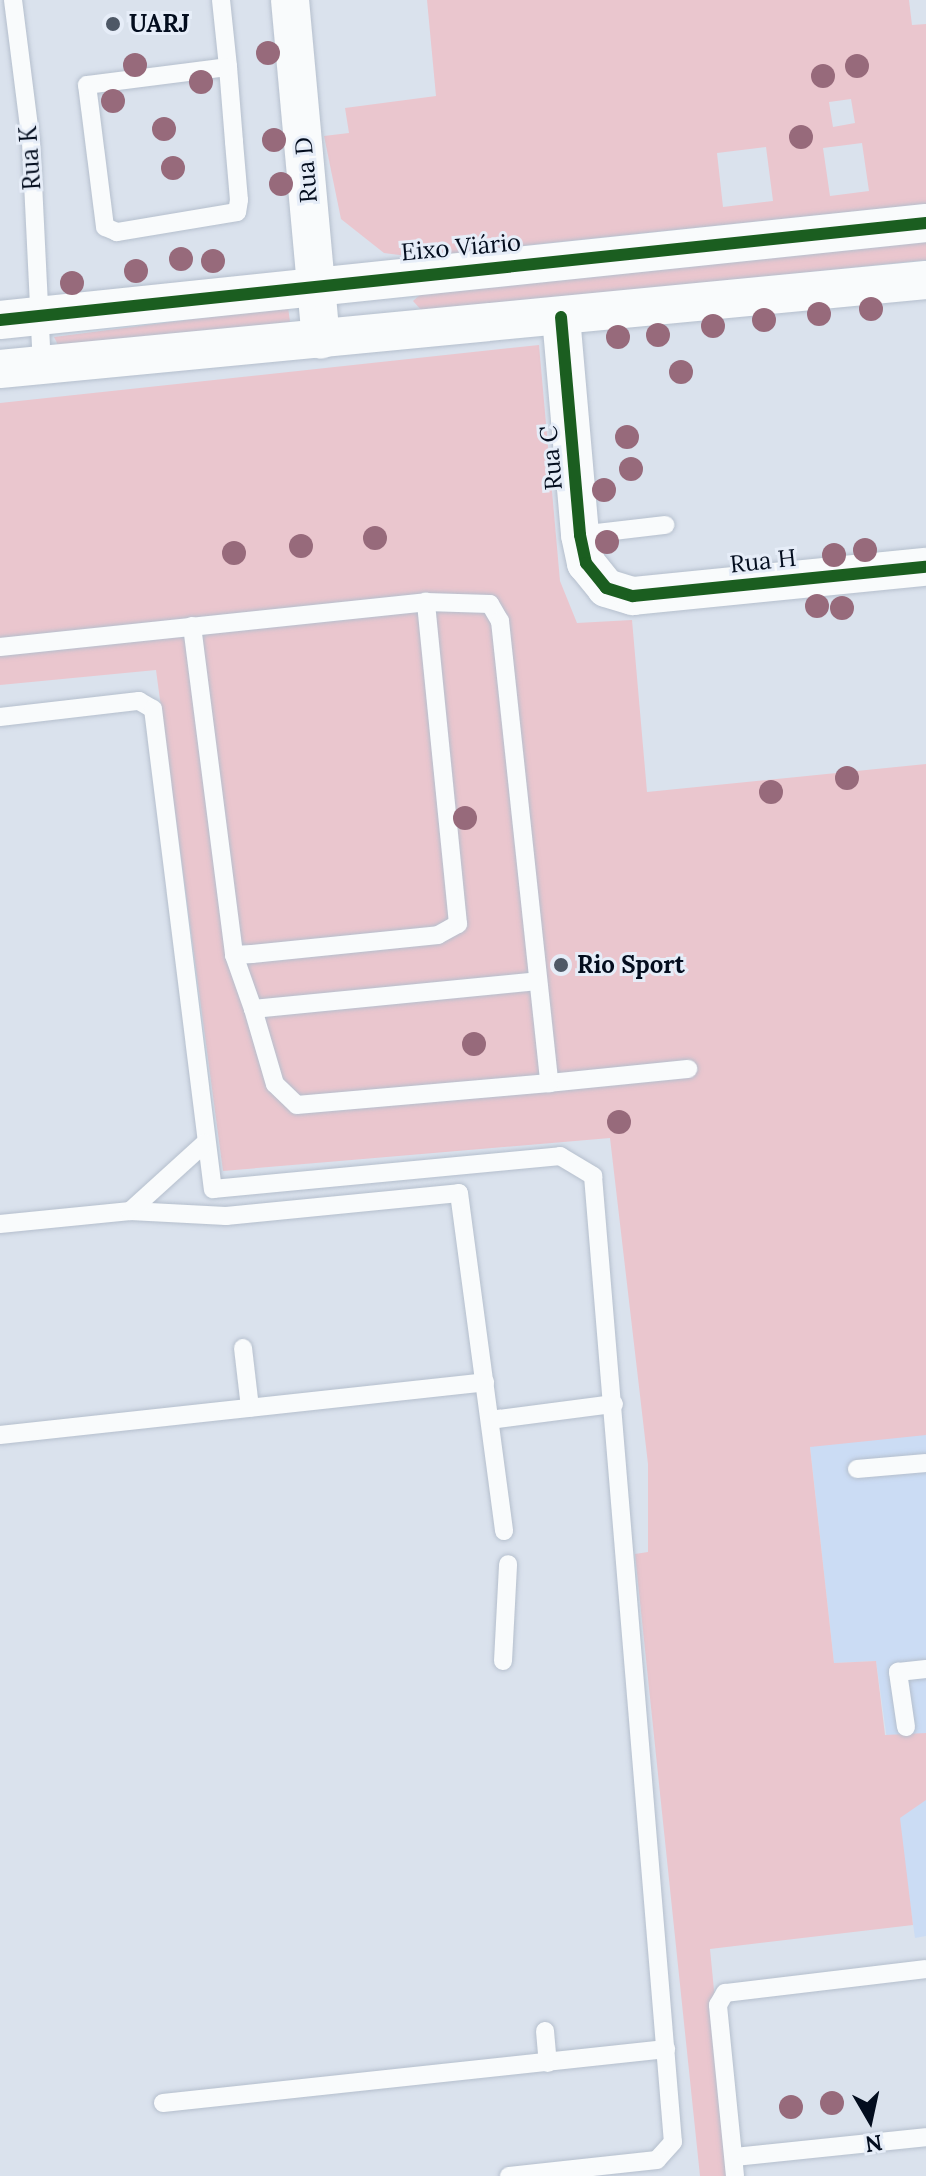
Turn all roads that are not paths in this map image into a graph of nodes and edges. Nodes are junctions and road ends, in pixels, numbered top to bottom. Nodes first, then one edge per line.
1 (13, 0) edge
2 (221, 0) edge
3 (290, 0) edge
4 (228, 67) junction
5 (926, 223) edge
6 (390, 275) junction
7 (926, 280) edge
8 (316, 282) junction
9 (38, 316) junction
10 (561, 317) junction
11 (0, 320) edge
12 (395, 333) junction
13 (321, 340) junction
14 (42, 364) junction
15 (0, 369) edge
16 (665, 525) dead end
17 (580, 535) junction
18 (926, 567) edge
19 (606, 588) joint
20 (426, 602) junction
21 (192, 626) junction
22 (0, 647) edge
23 (0, 717) edge
24 (234, 955) junction
25 (538, 981) junction
26 (253, 1009) junction
27 (688, 1069) dead end
28 (549, 1083) junction
29 (205, 1143) junction
30 (130, 1211) junction
31 (0, 1224) edge
32 (243, 1348) dead end
33 (485, 1382) junction
34 (614, 1404) junction
35 (250, 1408) junction
36 (490, 1420) junction
37 (0, 1435) edge
38 (926, 1463) edge
39 (857, 1469) dead end
40 (504, 1531) dead end
41 (508, 1564) dead end
42 (503, 1661) dead end
43 (926, 1669) edge
44 (906, 1727) dead end
45 (926, 1969) edge
46 (545, 2031) dead end
47 (666, 2049) junction
48 (548, 2063) junction
49 (163, 2103) dead end
50 (926, 2137) edge
51 (734, 2157) junction
52 (509, 2176) edge
53 (735, 2176) edge

1 - 9 lane, Rua K
2 - 4 lane
3 - 8 street, Rua D
4 - 4 lane
5 - 6 street, Eixo Viário
6 - 8 street, Eixo Viário
6 - 12 street
7 - 10 street
8 - 9 street, Eixo Viário
8 - 13 street, Rua D
9 - 11 street, Eixo Viário
9 - 14 lane, Rua K
10 - 12 street
10 - 17 street, Rua C
12 - 13 street
13 - 14 street
14 - 15 street
16 - 17 lane
17 - 19 street, Rua C
18 - 19 street, Rua H
20 - 21 lane
20 - 24 lane
20 - 25 lane
21 - 22 lane
21 - 24 lane
23 - 29 lane
24 - 26 lane
25 - 26 lane
25 - 28 lane
26 - 28 lane
27 - 28 lane
29 - 30 lane
29 - 34 lane
30 - 31 lane
30 - 33 lane
32 - 35 lane
33 - 35 lane
33 - 36 lane
34 - 36 lane
34 - 47 lane
35 - 37 lane
36 - 40 lane
38 - 39 lane
41 - 42 lane
43 - 44 lane
45 - 51 lane
46 - 48 lane
47 - 48 lane
47 - 52 lane
48 - 49 lane
50 - 51 lane
51 - 53 lane

